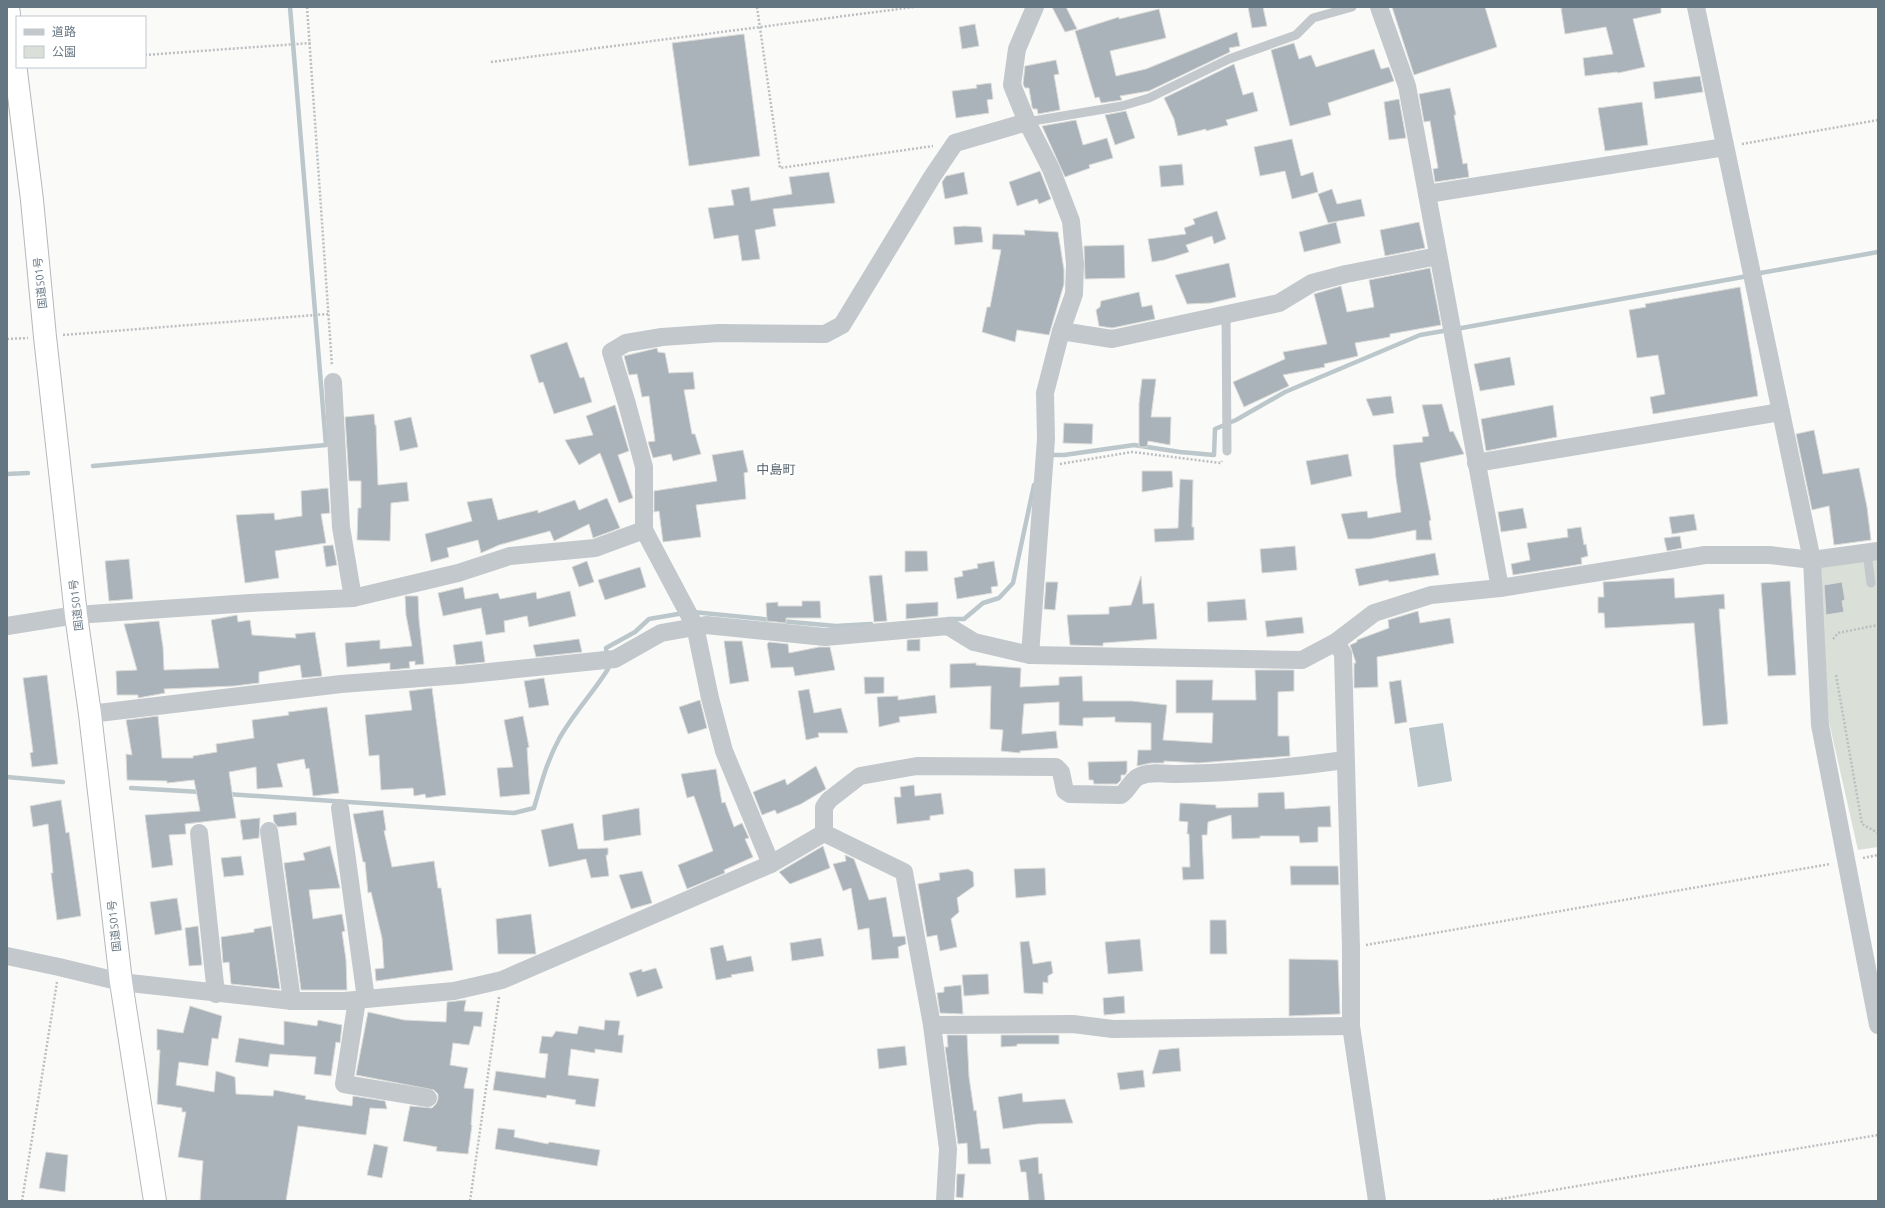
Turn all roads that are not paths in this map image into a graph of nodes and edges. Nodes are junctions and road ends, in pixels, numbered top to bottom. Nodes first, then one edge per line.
1 (8, 7) edge
2 (1035, 7) edge
3 (1352, 7) edge
4 (1379, 7) edge
5 (1696, 7) edge
6 (1027, 122) junction
7 (1726, 147) junction
8 (1427, 194) junction
9 (1438, 256) junction
10 (1226, 314) junction
11 (1061, 331) junction
12 (333, 382) road end
13 (1781, 412) junction
14 (1227, 451) road end
15 (1476, 463) junction
16 (644, 530) junction
17 (1872, 552) edge
18 (1812, 560) junction
19 (1871, 583) dead end
20 (1500, 588) junction
21 (353, 598) junction
22 (76, 615) junction
23 (7, 626) edge
24 (695, 626) junction
25 (1336, 642) junction
26 (1030, 655) junction
27 (90, 714) junction
28 (1345, 760) junction
29 (340, 808) dead end
30 (269, 831) dead end
31 (199, 833) dead end
32 (824, 833) junction
33 (771, 864) junction
34 (7, 956) edge
35 (121, 982) junction
36 (216, 994) junction
37 (362, 999) junction
38 (292, 1001) junction
39 (932, 1025) junction
40 (1878, 1025) edge
41 (1351, 1026) junction
42 (428, 1098) dead end
43 (155, 1201) edge
44 (945, 1201) edge
45 (1377, 1201) edge

1 - 22 highway, 国道501号
2 - 6 street
3 - 6 lane
4 - 8 street
5 - 7 street
6 - 11 street
6 - 16 street
7 - 8 street
7 - 13 street
8 - 9 street
9 - 10 street
9 - 15 street
10 - 11 street
10 - 14 lane
11 - 26 street
12 - 21 street
13 - 15 street
13 - 18 street
15 - 20 street
16 - 21 street
16 - 24 street
17 - 18 street
17 - 19 lane
18 - 20 street
18 - 40 street
20 - 25 street
21 - 22 street
22 - 23 street
22 - 27 highway, 国道501号
24 - 26 street
24 - 27 street
24 - 33 street
25 - 26 street
25 - 28 street
27 - 35 highway, 国道501号
28 - 32 street
28 - 41 street
29 - 37 street
30 - 38 street
31 - 36 street
32 - 33 street
32 - 39 street
33 - 37 street
34 - 35 street
35 - 36 street
35 - 43 highway, 国道501号
36 - 38 street
37 - 38 street
37 - 42 street
39 - 41 street
39 - 44 street
41 - 45 street

